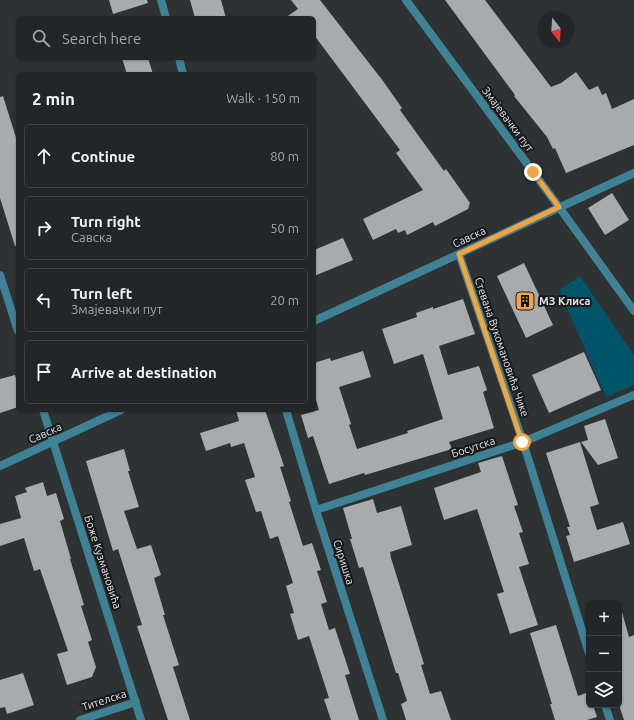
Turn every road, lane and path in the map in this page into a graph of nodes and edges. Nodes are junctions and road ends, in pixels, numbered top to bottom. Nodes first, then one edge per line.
1 (161, 0) edge
2 (406, 0) edge
3 (165, 16) edge
4 (179, 60) edge
5 (183, 72) edge
6 (634, 173) edge
7 (559, 207) junction
8 (459, 254) junction
9 (0, 275) edge
10 (634, 311) edge
11 (316, 320) edge
12 (16, 325) edge
13 (634, 395) edge
14 (44, 412) edge
15 (117, 412) edge
16 (287, 412) edge
17 (54, 441) junction
18 (522, 442) junction
19 (0, 466) edge
20 (316, 510) junction
21 (586, 644) edge
22 (136, 702) junction
23 (606, 708) edge
24 (80, 720) edge
25 (142, 720) edge
26 (383, 720) edge
27 (610, 720) edge

1 - 3 street
2 - 7 street, Змајевачки пут
4 - 5 street
6 - 7 street, Савска
7 - 8 street, Савска
7 - 10 street, Змајевачки пут
8 - 11 street, Савска
8 - 18 street, Стевана Вукомановића Чике
9 - 12 street
13 - 18 street, Босутска
14 - 17 street, Боже Кузмановића
15 - 17 street, Савска
16 - 20 street, Сиришка
17 - 19 street, Савска
17 - 22 street, Боже Кузмановића
18 - 20 street, Босутска
18 - 21 street, Стевана Вукомановића Чике
20 - 26 street, Сиришка
22 - 24 street, Тителска
22 - 25 street, Боже Кузмановића
23 - 27 street

